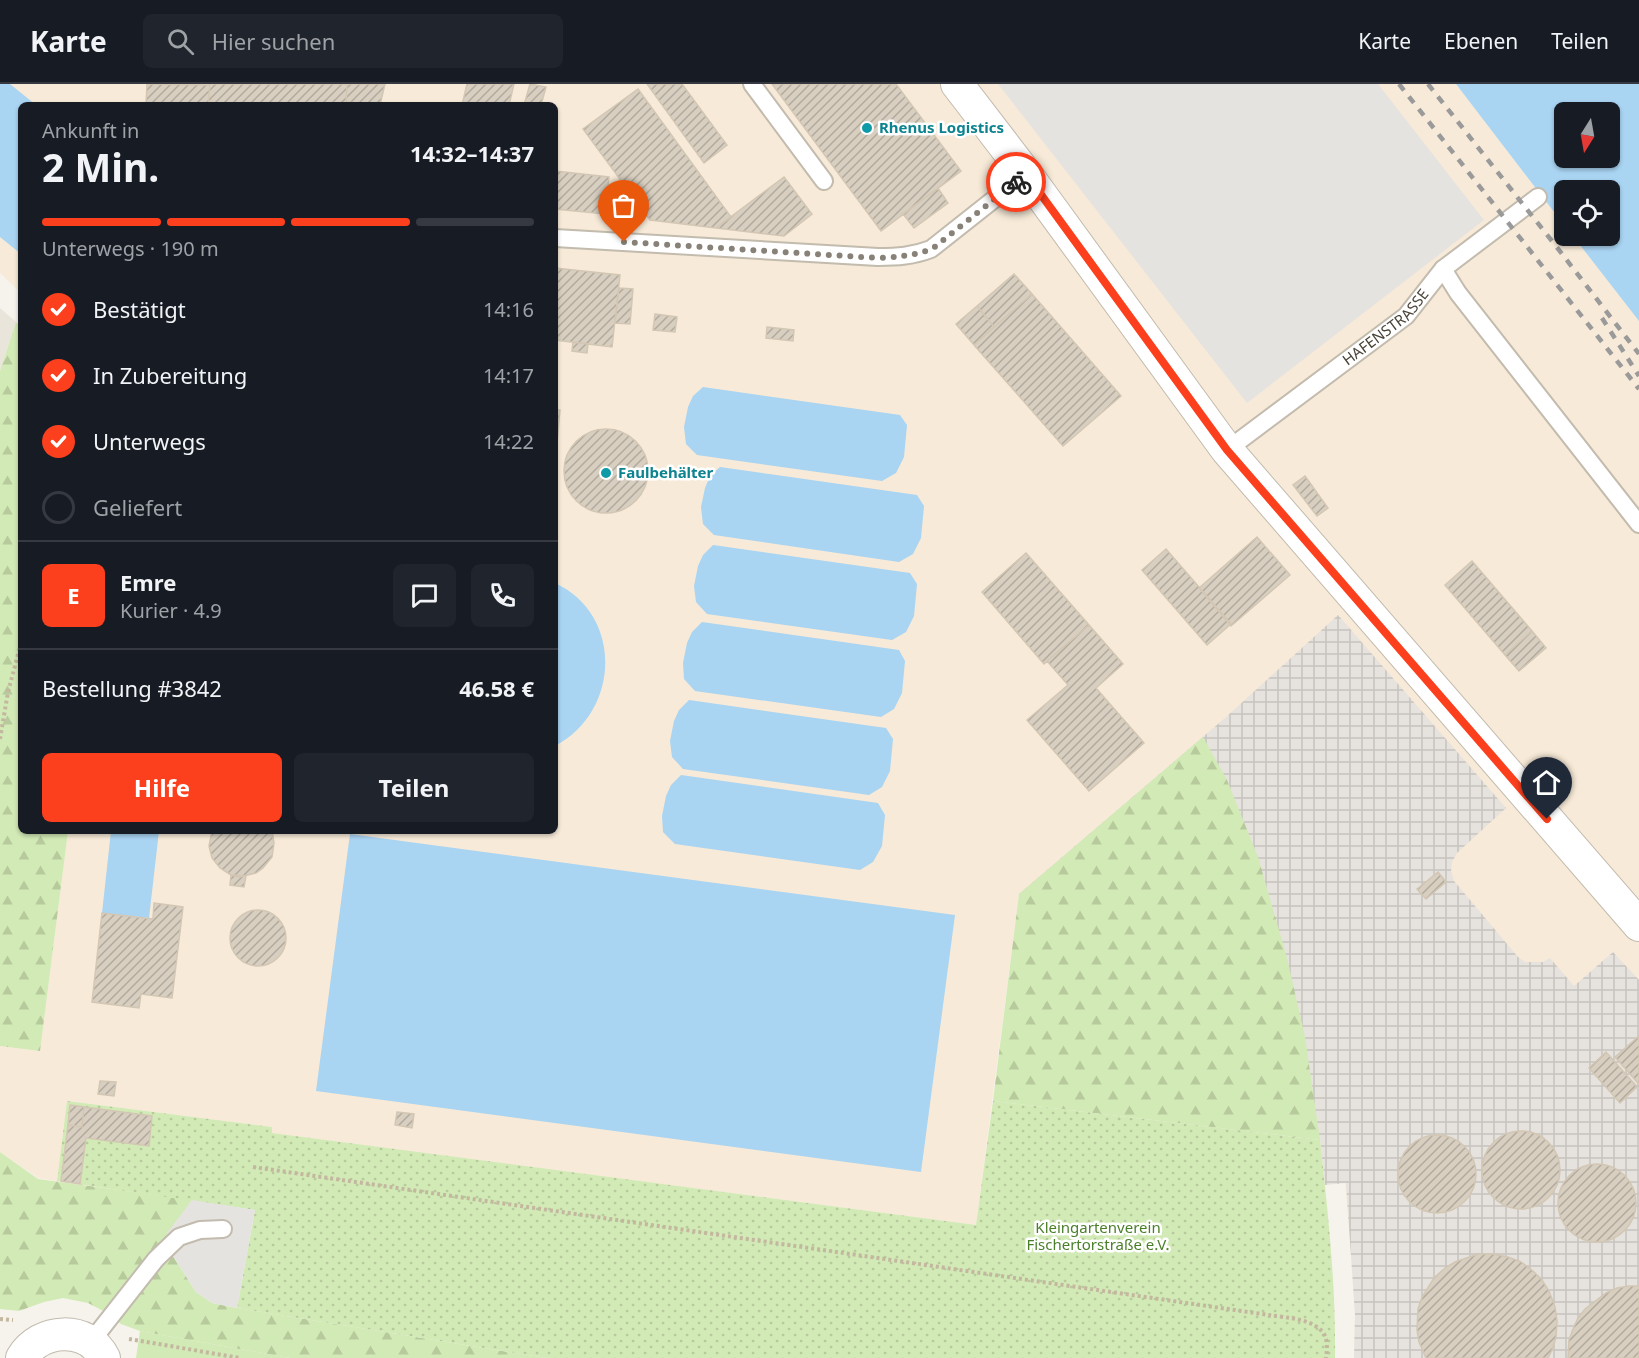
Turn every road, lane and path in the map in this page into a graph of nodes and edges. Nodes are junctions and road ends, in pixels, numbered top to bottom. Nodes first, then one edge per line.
1 (752, 84) edge
2 (957, 84) edge
3 (1026, 174) junction
4 (824, 181) dead end
5 (1538, 197) dead end
6 (558, 238) edge
7 (1443, 269) junction
8 (1227, 450) junction
9 (1639, 524) edge
10 (18, 654) edge
11 (0, 739) edge
12 (1639, 925) edge
13 (253, 1167) dead end
14 (223, 1229) dead end
15 (97, 1350) edge
16 (22, 1358) edge
17 (1326, 1358) edge

1 - 4 lane
2 - 3 street
3 - 6 lane
3 - 8 street
5 - 7 lane, HAFENSTRASSE
7 - 8 lane, HAFENSTRASSE
7 - 9 lane
8 - 12 street
10 - 11 path
13 - 17 path
14 - 15 lane
15 - 16 street

